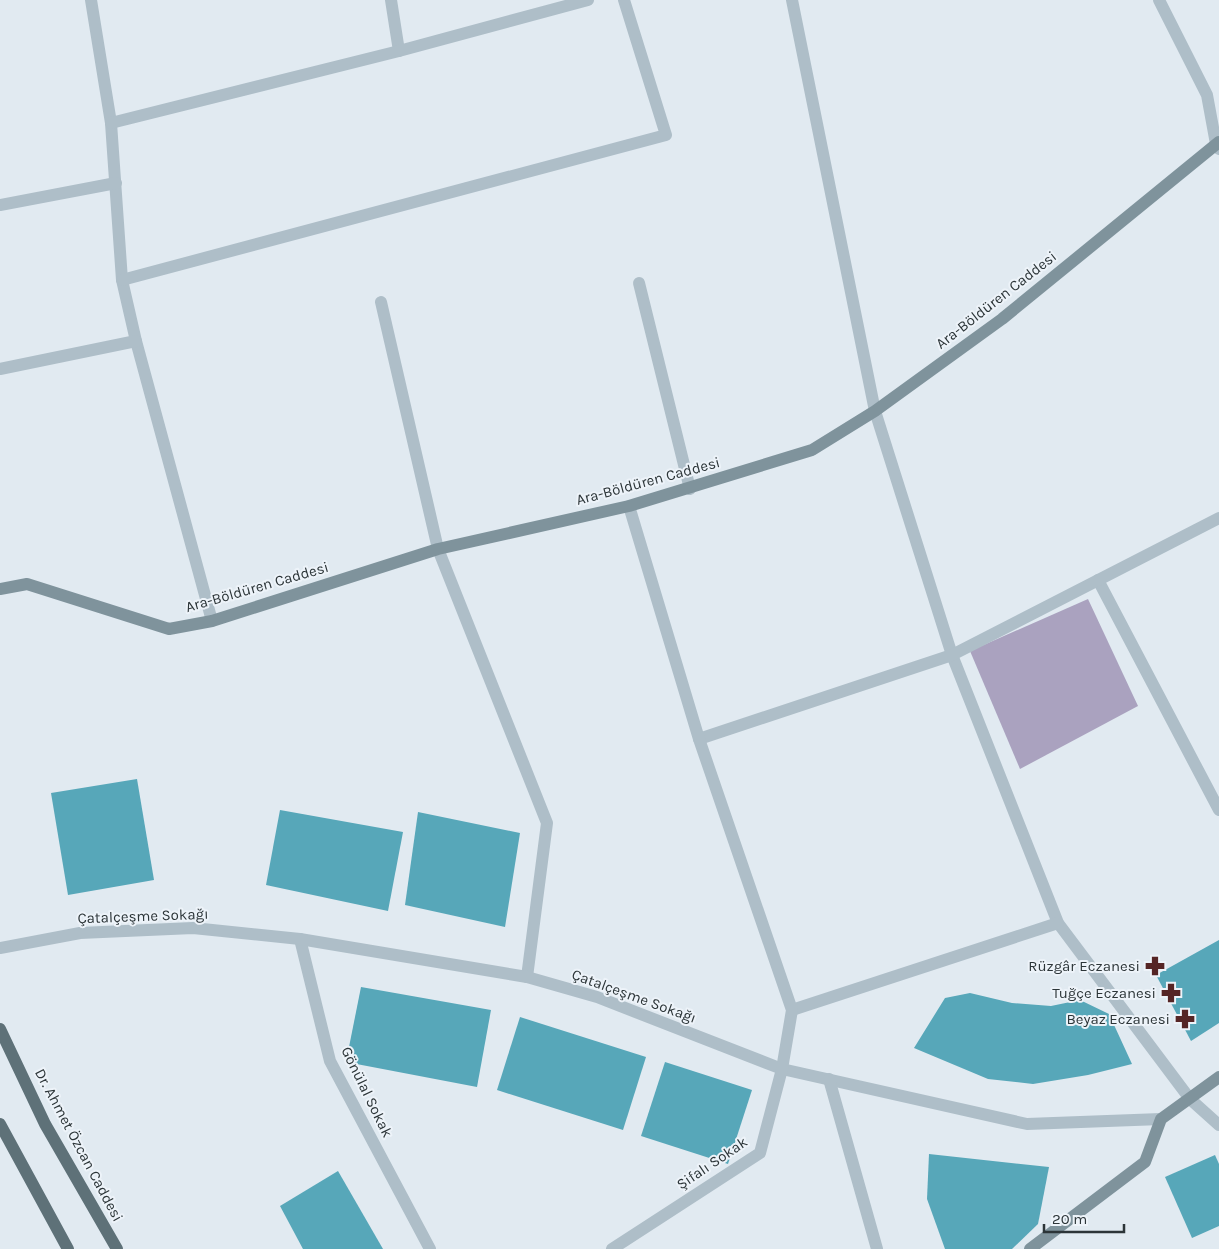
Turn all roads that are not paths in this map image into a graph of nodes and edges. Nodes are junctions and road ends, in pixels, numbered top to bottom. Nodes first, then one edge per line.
1 (90, 0) edge
2 (391, 0) edge
3 (588, 0) edge
4 (624, 0) edge
5 (792, 0) edge
6 (1159, 0) edge
7 (399, 51) junction
8 (111, 123) junction
9 (1218, 145) edge
10 (116, 183) junction
11 (0, 205) edge
12 (122, 280) junction
13 (640, 283) dead end
14 (380, 302) dead end
15 (136, 341) junction
16 (0, 369) edge
17 (875, 412) junction
18 (690, 489) junction
19 (629, 506) junction
20 (1219, 518) edge
21 (438, 549) junction
22 (1098, 580) junction
23 (0, 589) edge
24 (212, 620) junction
25 (952, 655) junction
26 (699, 739) junction
27 (1219, 810) edge
28 (1058, 923) junction
29 (300, 939) junction
30 (0, 948) edge
31 (527, 977) junction
32 (792, 1010) junction
33 (0, 1029) edge
34 (782, 1069) junction
35 (1219, 1077) edge
36 (829, 1079) junction
37 (1190, 1099) junction
38 (1161, 1119) junction
39 (0, 1124) edge
40 (1219, 1125) edge
41 (68, 1249) edge
42 (117, 1249) edge
43 (430, 1249) edge
44 (612, 1249) edge
45 (877, 1249) edge
46 (1030, 1249) edge

1 - 8 street
2 - 7 street
3 - 7 street
4 - 12 street
5 - 17 street
6 - 9 street
7 - 8 street
8 - 10 street
9 - 17 street, Ara-Böldüren Caddesi
10 - 11 street
10 - 12 street
12 - 15 street
13 - 18 street
14 - 21 street
15 - 16 street
15 - 24 street
17 - 18 street, Ara-Böldüren Caddesi
17 - 25 street
18 - 19 street, Ara-Böldüren Caddesi
19 - 21 street, Ara-Böldüren Caddesi
19 - 26 street
20 - 22 street
21 - 24 street, Ara-Böldüren Caddesi
21 - 31 street
22 - 25 street
22 - 27 street
23 - 24 street, Ara-Böldüren Caddesi
25 - 26 street
25 - 28 street
26 - 32 street
28 - 32 street
28 - 37 street
29 - 30 street, Çatalçeşme Sokağı
29 - 31 street, Çatalçeşme Sokağı
29 - 43 street, Gönülal Sokak
31 - 34 street, Çatalçeşme Sokağı
32 - 34 street, Şifalı Sokak
33 - 42 main road, Dr. Ahmet Özcan Caddesi
34 - 36 street, Çatalçeşme Sokağı
34 - 44 street, Şifalı Sokak
35 - 37 street
36 - 38 street, Çatalçeşme Sokağı
36 - 45 street
37 - 38 street
37 - 40 street
38 - 46 street
39 - 41 main road

